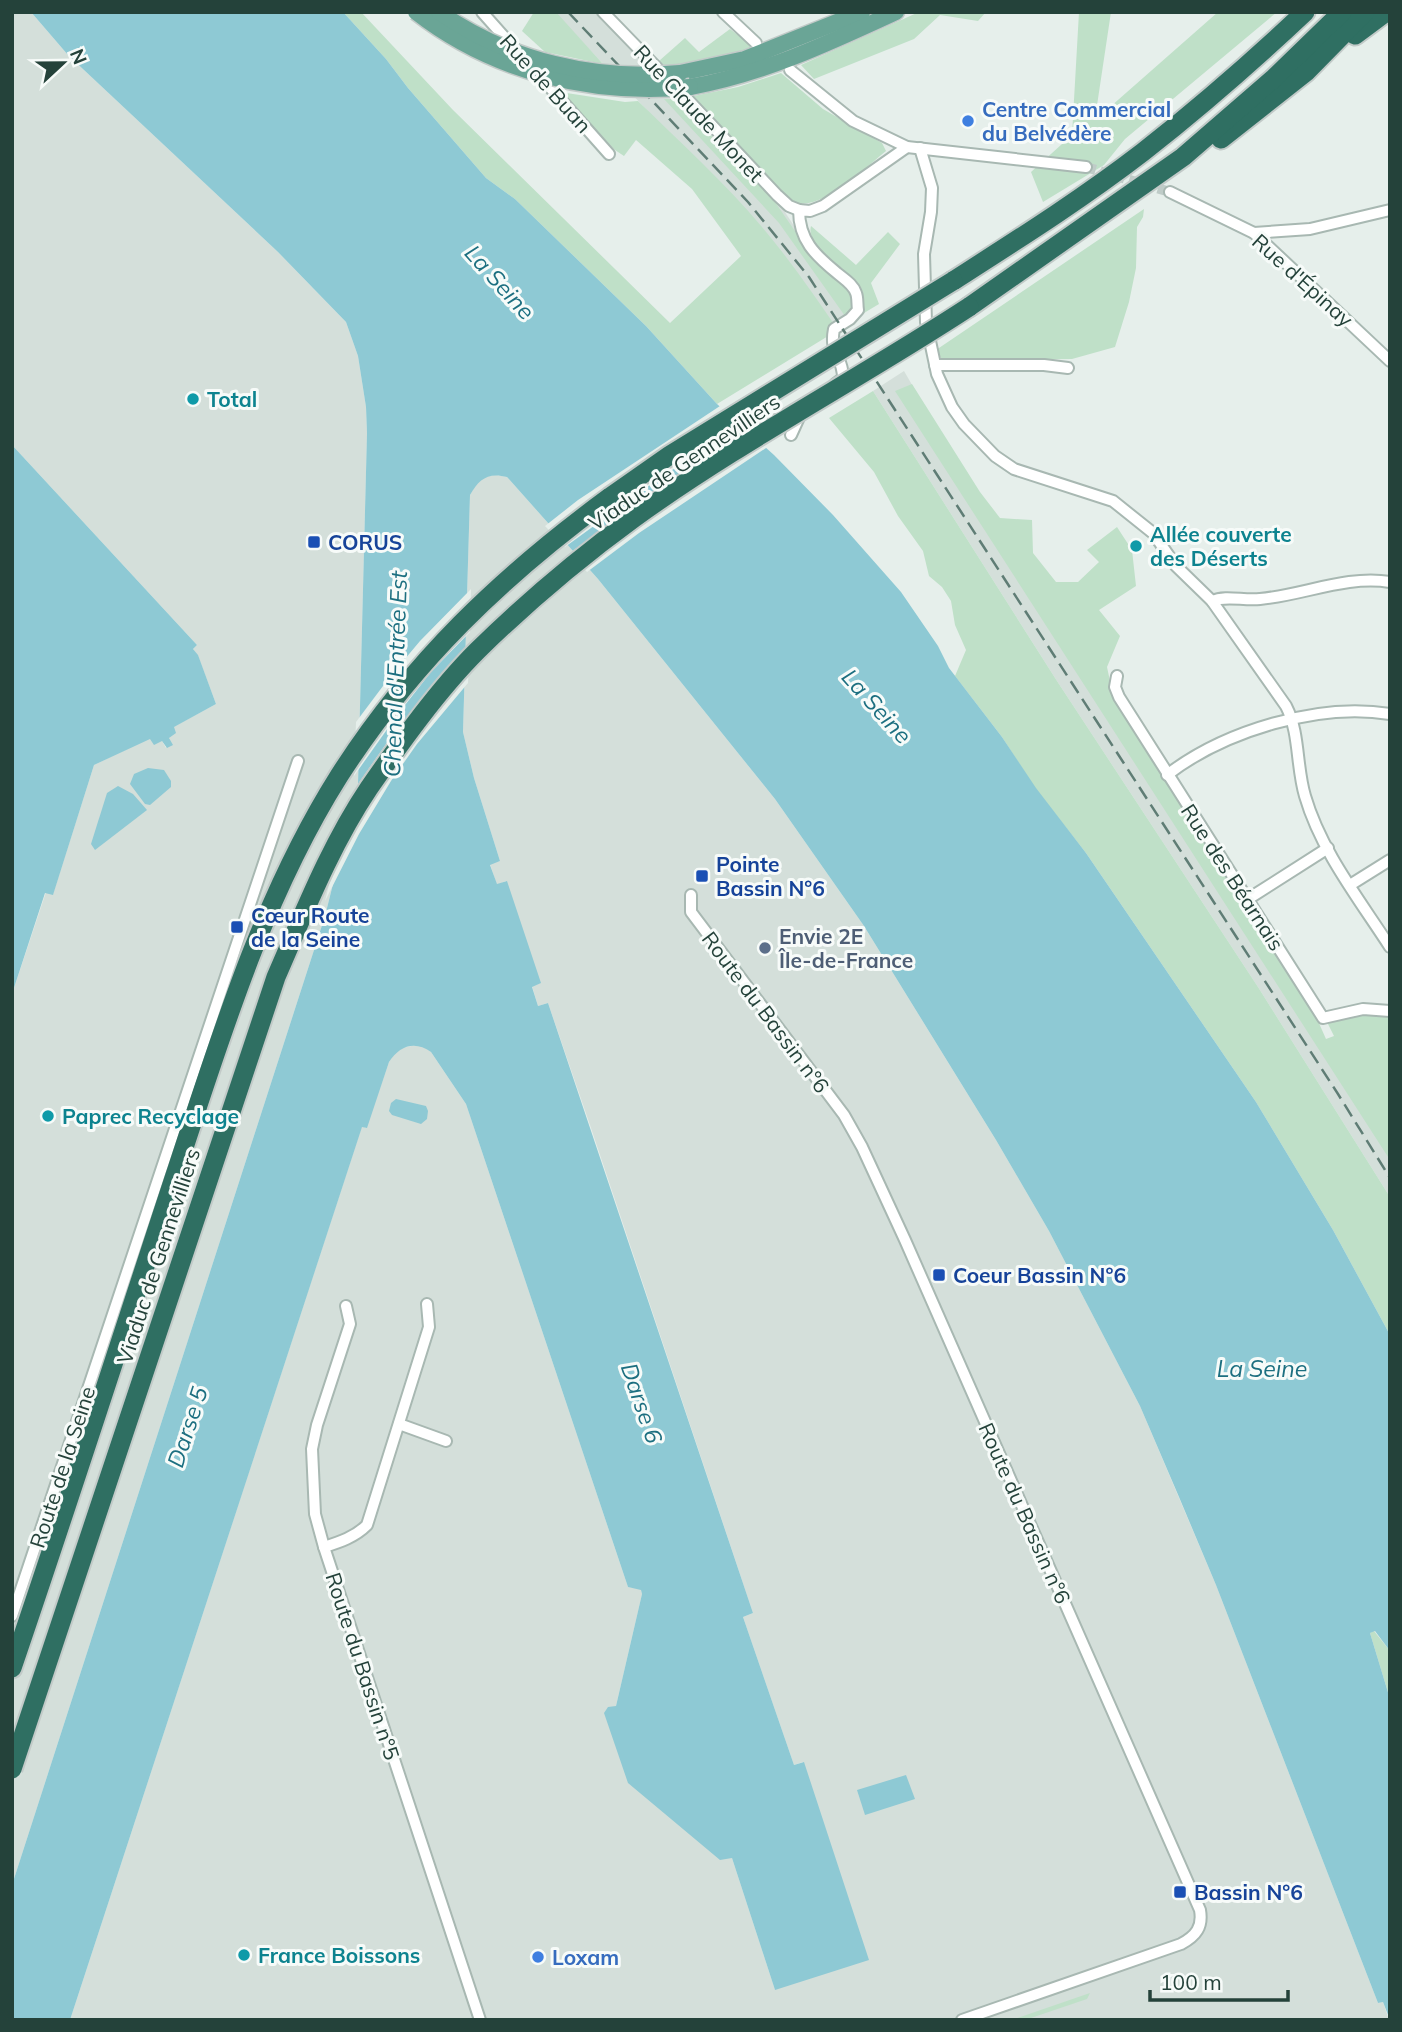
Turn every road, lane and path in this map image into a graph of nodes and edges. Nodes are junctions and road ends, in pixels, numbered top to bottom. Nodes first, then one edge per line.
1 (416, 12) edge
2 (439, 12) edge
3 (482, 12) edge
4 (603, 12) edge
5 (862, 12) edge
6 (896, 12) edge
7 (1305, 12) edge
8 (1342, 12) edge
9 (1365, 12) edge
10 (1386, 12) edge
11 (729, 14) edge
12 (756, 43) dead end
13 (1330, 49) junction
14 (790, 70) dead end
15 (907, 147) junction
16 (920, 148) junction
17 (609, 154) dead end
18 (1183, 157) junction
19 (1086, 167) tunnel mouth
20 (1170, 192) tunnel mouth
21 (799, 210) junction
22 (1390, 210) edge
23 (1254, 233) junction
24 (1390, 361) edge
25 (935, 365) junction
26 (1068, 368) dead end
27 (791, 435) dead end
28 (1390, 582) edge
29 (1212, 601) junction
30 (1117, 676) dead end
31 (1390, 714) edge
32 (1293, 720) junction
33 (298, 761) dead end
34 (1167, 775) junction
35 (1328, 848) junction
36 (1390, 860) edge
37 (1350, 885) junction
38 (691, 895) dead end
39 (1248, 899) junction
40 (1390, 947) edge
41 (1390, 1011) edge
42 (427, 1304) dead end
43 (346, 1306) dead end
44 (399, 1424) junction
45 (446, 1441) dead end
46 (324, 1547) junction
47 (12, 1616) edge
48 (12, 1668) edge
49 (12, 1769) edge
50 (480, 2020) edge
51 (962, 2020) edge

1 - 6 main road, bridge
2 - 5 main road, bridge
3 - 17 street, Rue de Buan
4 - 21 street, Rue Claude Monet
7 - 48 highway, Viaduc de Gennevilliers, bridge
8 - 18 highway
9 - 13 highway
10 - 13 highway
11 - 12 street
13 - 18 highway
14 - 15 street
15 - 16 street
15 - 21 street
16 - 19 street
16 - 25 street
18 - 49 highway, Viaduc de Gennevilliers, bridge
20 - 23 street, Rue d'Épinay
21 - 27 street
22 - 23 street
23 - 24 street, Rue d'Épinay
25 - 26 street
25 - 29 street
28 - 29 street
29 - 32 street
30 - 34 street, Rue des Béarnais
31 - 32 street
32 - 34 street
32 - 35 street
33 - 47 street, Route de la Seine
34 - 39 street, Rue des Béarnais
35 - 37 street
35 - 39 street
36 - 37 street
37 - 40 street
38 - 51 street, Route du Bassin n°6
39 - 41 street, Rue des Béarnais
42 - 44 street
43 - 46 street, Route du Bassin n°5
44 - 45 street
44 - 46 street
46 - 50 street, Route du Bassin n°5

